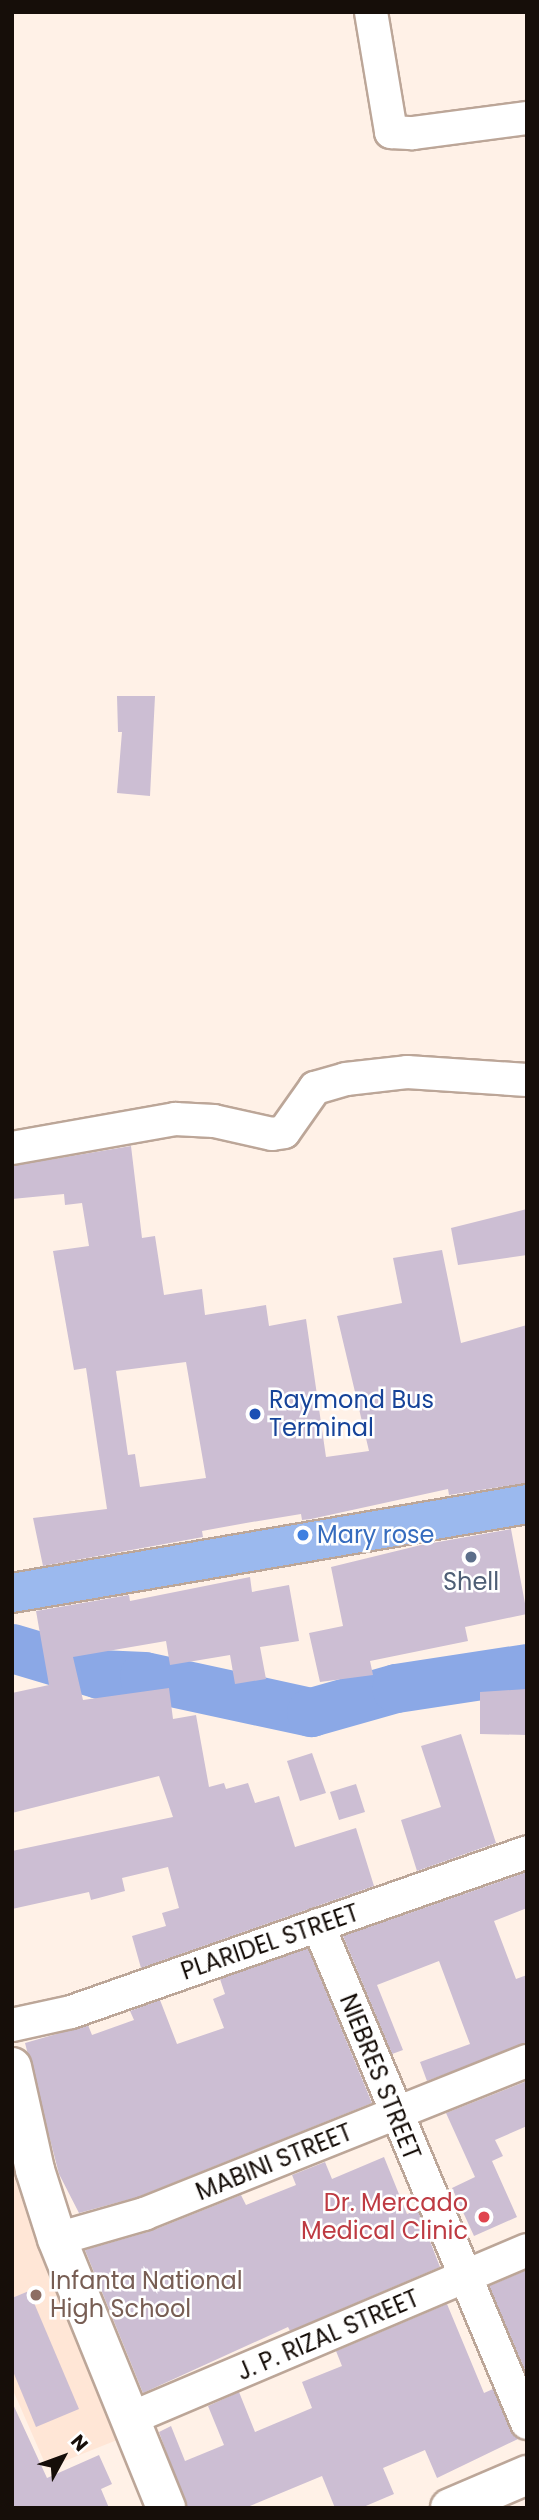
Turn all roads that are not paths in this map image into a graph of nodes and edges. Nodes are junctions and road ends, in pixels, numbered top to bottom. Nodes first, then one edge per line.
1 (371, 12) edge
2 (527, 118) edge
3 (527, 1080) edge
4 (12, 1148) edge
5 (527, 1504) edge
6 (12, 1593) edge
7 (527, 1852) edge
8 (318, 1925) junction
9 (12, 2025) edge
10 (527, 2061) edge
11 (12, 2067) edge
12 (395, 2114) junction
13 (57, 2239) junction
14 (527, 2250) edge
15 (463, 2277) junction
16 (129, 2419) junction
17 (527, 2423) edge
18 (527, 2475) edge
19 (166, 2508) edge
20 (450, 2508) edge

1 - 2 street
3 - 4 street
5 - 6 main road
7 - 8 street, PLARIDEL STREET
8 - 9 street, PLARIDEL STREET
8 - 12 street, NIEBRES STREET
10 - 12 street, MABINI STREET
11 - 13 street
12 - 13 street, MABINI STREET
12 - 15 street, NIEBRES STREET
13 - 16 street
14 - 15 street, J. P. RIZAL STREET
15 - 16 street, J. P. RIZAL STREET
15 - 17 street, NIEBRES STREET
16 - 19 street
18 - 20 street

